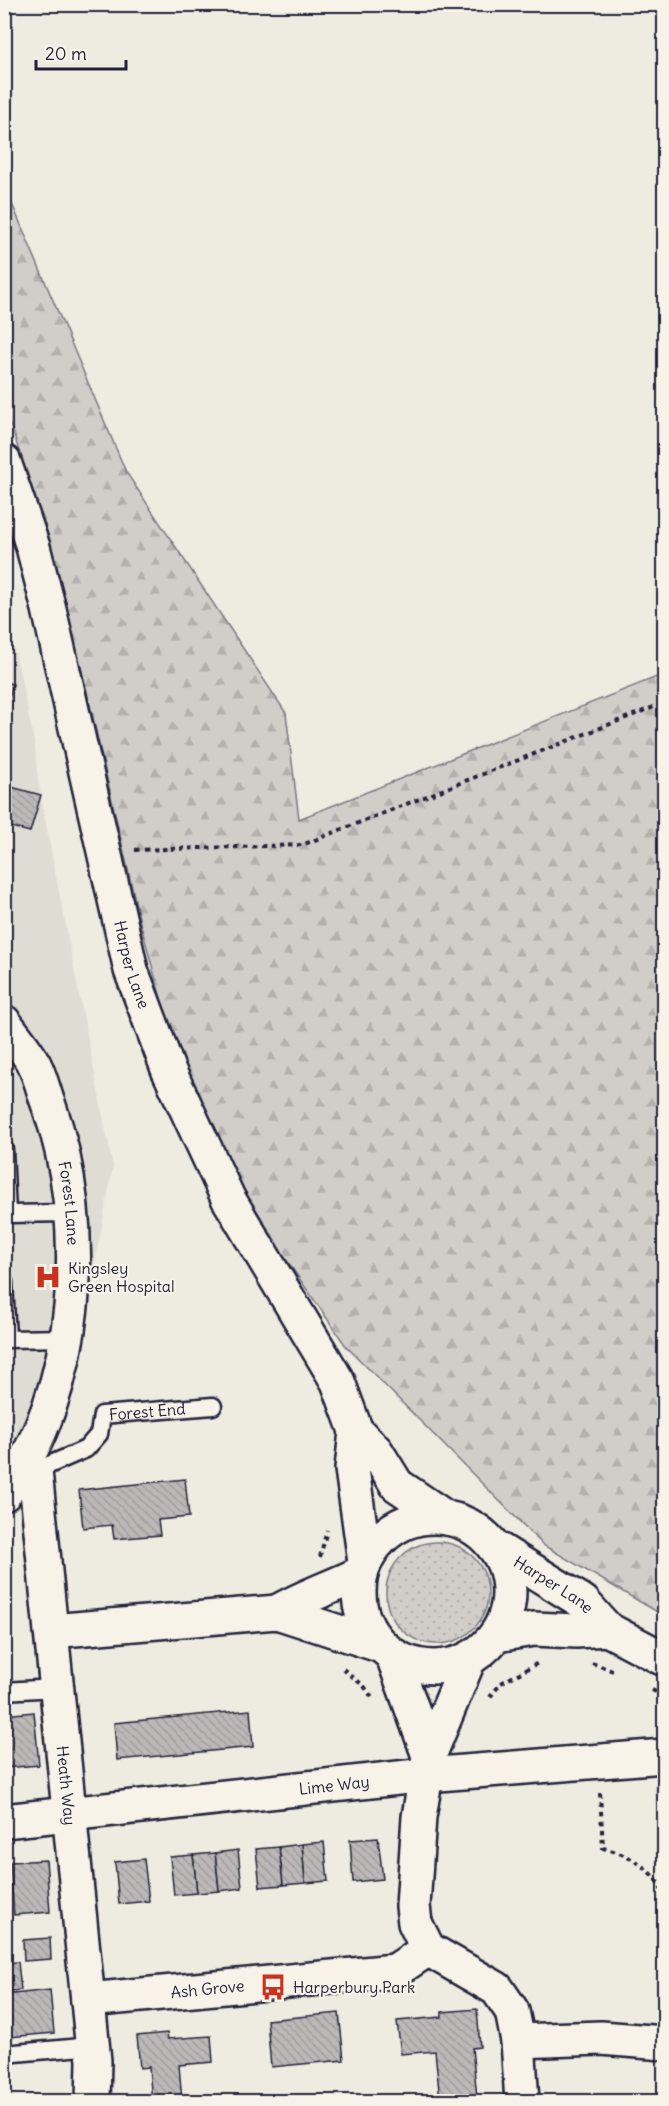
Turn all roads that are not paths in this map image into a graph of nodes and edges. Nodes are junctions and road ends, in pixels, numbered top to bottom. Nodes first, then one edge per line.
1 (4, 462) edge
2 (4, 1022) edge
3 (4, 1149) edge
4 (72, 1213) junction
5 (4, 1282) edge
6 (67, 1338) junction
7 (213, 1406) dead end
8 (356, 1431) junction
9 (35, 1471) joint
10 (4, 1494) edge
11 (446, 1518) junction
12 (494, 1546) junction
13 (363, 1567) junction
14 (277, 1612) junction
15 (607, 1629) junction
16 (51, 1631) junction
17 (496, 1635) junction
18 (386, 1650) junction
19 (470, 1659) junction
20 (664, 1659) edge
21 (56, 1688) junction
22 (4, 1690) edge
23 (664, 1756) edge
24 (428, 1765) junction
25 (70, 1815) junction
26 (4, 1821) edge
27 (428, 1949) junction
28 (88, 2000) junction
29 (518, 2042) junction
30 (664, 2043) edge
31 (93, 2046) junction
32 (4, 2054) edge
33 (93, 2102) edge
34 (522, 2102) edge

1 - 8 street, Harper Lane
2 - 4 street, Forest Lane
3 - 4 lane
4 - 6 street, Forest Lane
5 - 6 lane
6 - 10 street, Forest Lane
7 - 9 lane, Forest End
8 - 11 street, Harper Lane
8 - 13 street, Harper Lane
9 - 16 street, Heath Way
11 - 12 street
11 - 13 street
12 - 15 street, Harper Lane
12 - 17 street
13 - 14 street
13 - 18 street
14 - 16 street
14 - 18 street
15 - 17 street, Harper Lane
15 - 20 street, Harper Lane
16 - 21 street, Heath Way
17 - 19 street
18 - 19 street
18 - 24 street
19 - 24 street
21 - 22 lane
21 - 25 street, Heath Way
23 - 24 street, Lime Way
24 - 25 street, Lime Way
24 - 27 street
25 - 26 street, Lime Way
25 - 28 street, Heath Way
27 - 28 street, Ash Grove
27 - 29 street
28 - 31 street, Heath Way
29 - 30 street
29 - 34 street
31 - 32 lane
31 - 33 street, Heath Way

